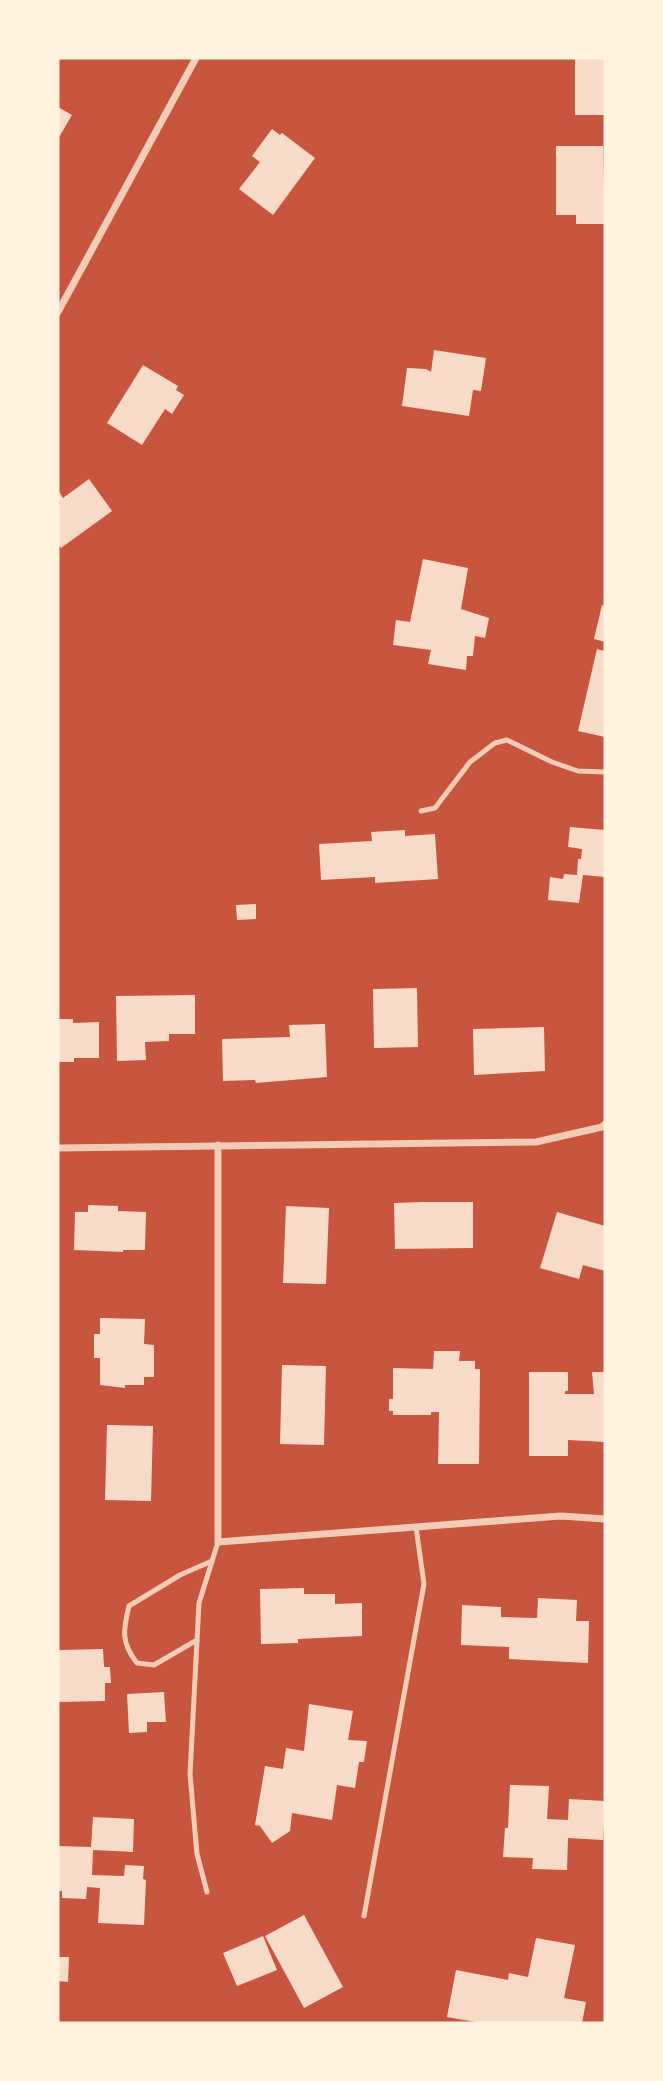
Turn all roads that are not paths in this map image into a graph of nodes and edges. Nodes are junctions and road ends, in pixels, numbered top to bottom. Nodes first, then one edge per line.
1 (196, 58) edge
2 (58, 312) edge
3 (605, 772) edge
4 (421, 811) dead end
5 (605, 1124) edge
6 (218, 1145) junction
7 (58, 1149) edge
8 (605, 1519) edge
9 (416, 1527) junction
10 (218, 1542) junction
11 (212, 1561) junction
12 (197, 1640) junction
13 (207, 1892) dead end
14 (364, 1916) dead end

1 - 2 street
3 - 4 lane
5 - 6 street
6 - 7 street
6 - 10 street
8 - 9 street
9 - 10 street
9 - 14 lane
10 - 11 lane
11 - 12 lane
11 - 12 lane
12 - 13 lane

